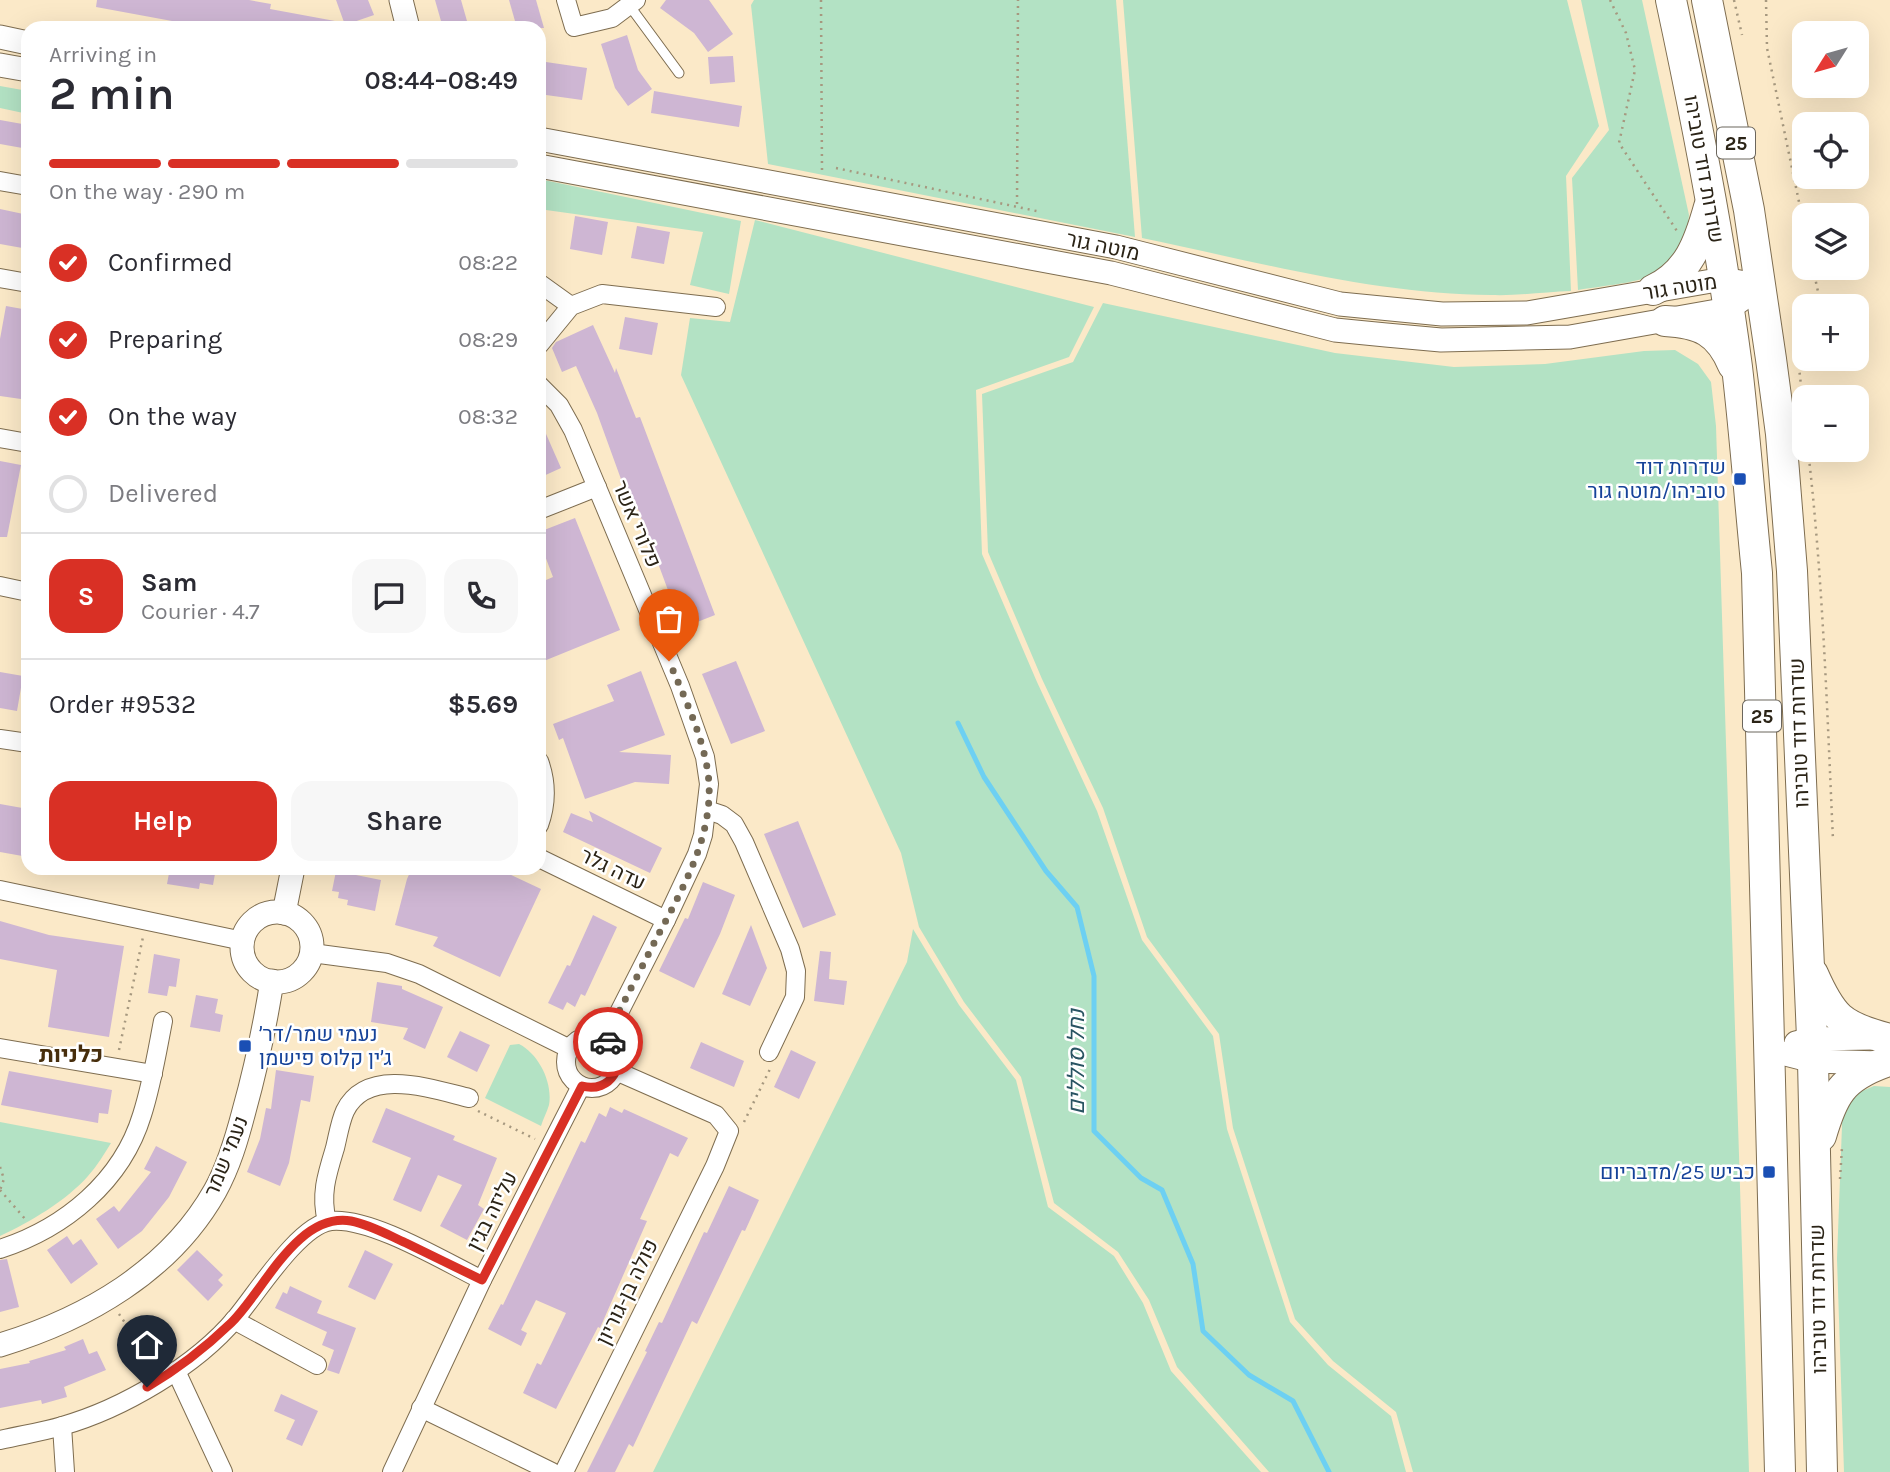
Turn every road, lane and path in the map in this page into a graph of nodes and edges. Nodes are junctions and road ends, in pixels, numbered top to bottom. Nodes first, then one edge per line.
1 (401, 0) edge
2 (566, 0) edge
3 (821, 0) edge
4 (1018, 0) edge
5 (1610, 0) edge
6 (1671, 0) edge
7 (1707, 0) edge
8 (1734, 0) edge
9 (1766, 0) edge
10 (633, 3) edge
11 (406, 21) edge
12 (1742, 36) dead end
13 (0, 37) edge
14 (21, 42) edge
15 (0, 65) edge
16 (21, 69) edge
17 (680, 73) dead end
18 (546, 140) edge
19 (546, 167) edge
20 (0, 181) edge
21 (21, 185) edge
22 (822, 192) junction
23 (1710, 200) junction
24 (1799, 203) edge
25 (1017, 229) junction
26 (1693, 254) junction
27 (0, 278) edge
28 (1723, 279) junction
29 (21, 282) edge
30 (546, 287) edge
31 (1760, 287) junction
32 (1653, 290) junction
33 (571, 306) junction
34 (716, 307) dead end
35 (1728, 309) junction
36 (1665, 321) junction
37 (546, 336) edge
38 (1739, 384) junction
39 (546, 392) edge
40 (0, 438) edge
41 (21, 442) edge
42 (1809, 462) edge
43 (597, 487) junction
44 (546, 507) edge
45 (0, 586) edge
46 (21, 590) edge
47 (0, 739) edge
48 (21, 742) edge
49 (707, 810) junction
50 (1833, 840) dead end
51 (546, 861) edge
52 (292, 875) edge
53 (0, 891) edge
54 (285, 913) junction
55 (146, 920) junction
56 (666, 920) junction
57 (243, 941) junction
58 (312, 953) junction
59 (1809, 964) junction
60 (272, 981) junction
61 (163, 1021) dead end
62 (604, 1040) junction
63 (0, 1048) edge
64 (570, 1049) junction
65 (1770, 1050) junction
66 (1813, 1050) junction
67 (1887, 1050) edge
68 (769, 1052) joint
69 (116, 1067) junction
70 (616, 1071) junction
71 (153, 1074) junction
72 (582, 1086) junction
73 (469, 1098) joint
74 (729, 1131) junction
75 (550, 1147) junction
76 (1815, 1156) junction
77 (0, 1167) edge
78 (0, 1190) edge
79 (327, 1221) junction
80 (37, 1234) junction
81 (0, 1249) edge
82 (482, 1280) junction
83 (107, 1297) junction
84 (234, 1320) junction
85 (0, 1345) edge
86 (317, 1365) dead end
87 (169, 1374) junction
88 (421, 1408) junction
89 (62, 1426) junction
90 (0, 1440) edge
91 (65, 1472) edge
92 (223, 1472) edge
93 (392, 1472) edge
94 (552, 1472) edge
95 (564, 1472) edge
96 (1780, 1472) edge
97 (1822, 1472) edge

1 - 11 street
2 - 10 street
3 - 22 path
4 - 25 path
5 - 26 path
6 - 23 highway, שדרות דוד טוביהו / 25
7 - 31 highway, שדרות דוד טוביהו / 25
8 - 12 path
9 - 24 path
10 - 17 lane
13 - 14 street
15 - 16 street
18 - 22 street, מוטה גור
19 - 36 street, מוטה גור
20 - 21 street
22 - 25 street, מוטה גור
23 - 26 highway
23 - 28 highway, שדרות דוד טוביהו / 25
25 - 32 street, מוטה גור
26 - 32 highway
27 - 29 street
28 - 31 street, מוטה גור
28 - 32 street, מוטה גור
28 - 35 highway, שדרות דוד טוביהו / 25
30 - 33 street
31 - 35 street, מוטה גור
31 - 59 highway, שדרות דוד טוביהו / 25
33 - 34 street
33 - 37 street
35 - 36 street, מוטה גור
35 - 38 highway, שדרות דוד טוביהו / 25
36 - 38 highway
38 - 65 highway, שדרות דוד טוביהו / 25
39 - 43 street, פלורי אשר
40 - 41 street
42 - 50 path
43 - 44 street
43 - 49 street, פלורי אשר
45 - 46 street
47 - 48 street
49 - 56 street, פלורי אשר
49 - 68 street
51 - 56 street, עדה גלר
52 - 54 street
53 - 55 street
54 - 57 street
54 - 58 street
55 - 57 street
55 - 69 path
56 - 62 street, פלורי אשר
57 - 60 street
58 - 60 street
58 - 64 street
59 - 66 highway, שדרות דוד טוביהו / 25
59 - 67 highway
60 - 83 street, נעמי שמר
61 - 71 street
62 - 64 street
62 - 70 street
63 - 69 street
64 - 72 street
65 - 66 street
65 - 96 highway, שדרות דוד טוביהו / 25
66 - 67 street
66 - 76 highway, שדרות דוד טוביהו / 25
67 - 76 highway
68 - 74 path
69 - 71 street
70 - 72 street
70 - 74 street
71 - 80 street
72 - 75 street, עליזה בגין
73 - 75 path
73 - 79 street
74 - 95 street, פולה בן-גוריון
75 - 82 street, עליזה בגין
76 - 97 highway, שדרות דוד טוביהו / 25
77 - 78 path
78 - 80 path
79 - 82 street
79 - 84 street
80 - 81 street
82 - 88 street, עליזה בגין
83 - 85 street, נעמי שמר
83 - 87 path
84 - 86 street
84 - 87 street
87 - 89 street
87 - 92 street
88 - 93 street, עליזה בגין
88 - 94 street
89 - 90 street
89 - 91 street

